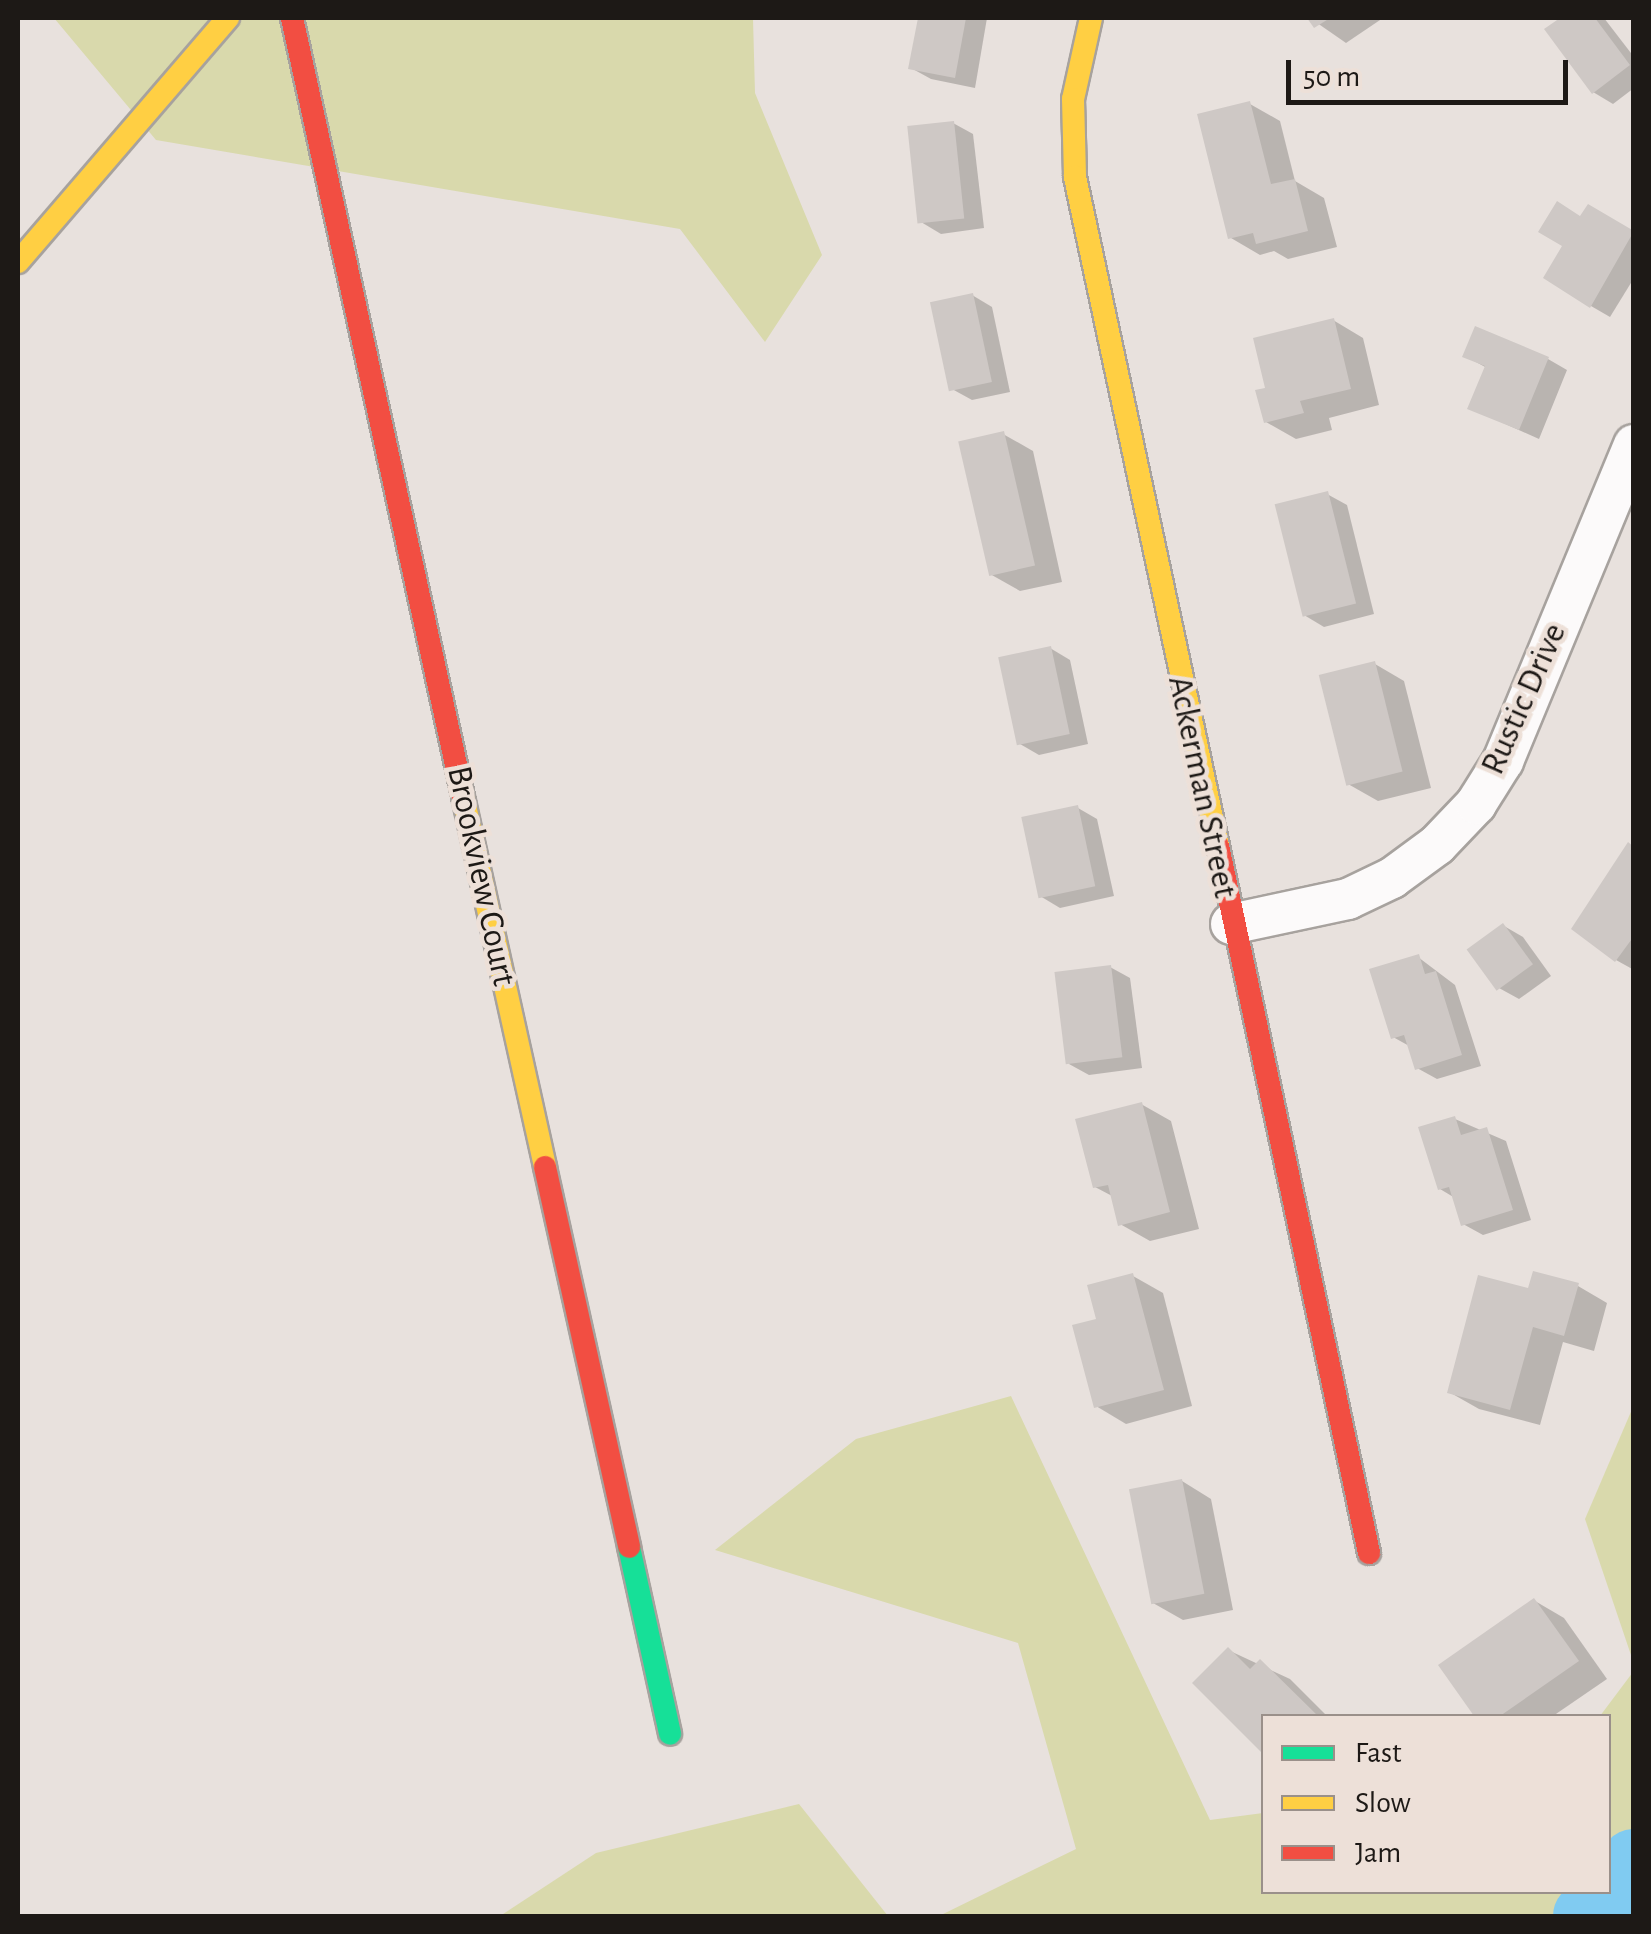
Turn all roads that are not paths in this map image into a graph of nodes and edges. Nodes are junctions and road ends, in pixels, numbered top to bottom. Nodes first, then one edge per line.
1 (228, 18) edge
2 (292, 18) edge
3 (1092, 18) edge
4 (18, 262) edge
5 (1634, 445) edge
6 (1231, 924) junction
7 (1369, 1554) dead end
8 (670, 1734) dead end

1 - 4 street
2 - 8 street, Brookview Court
3 - 6 street, Ackerman Street
5 - 6 street, Rustic Drive
6 - 7 street, Ackerman Street

